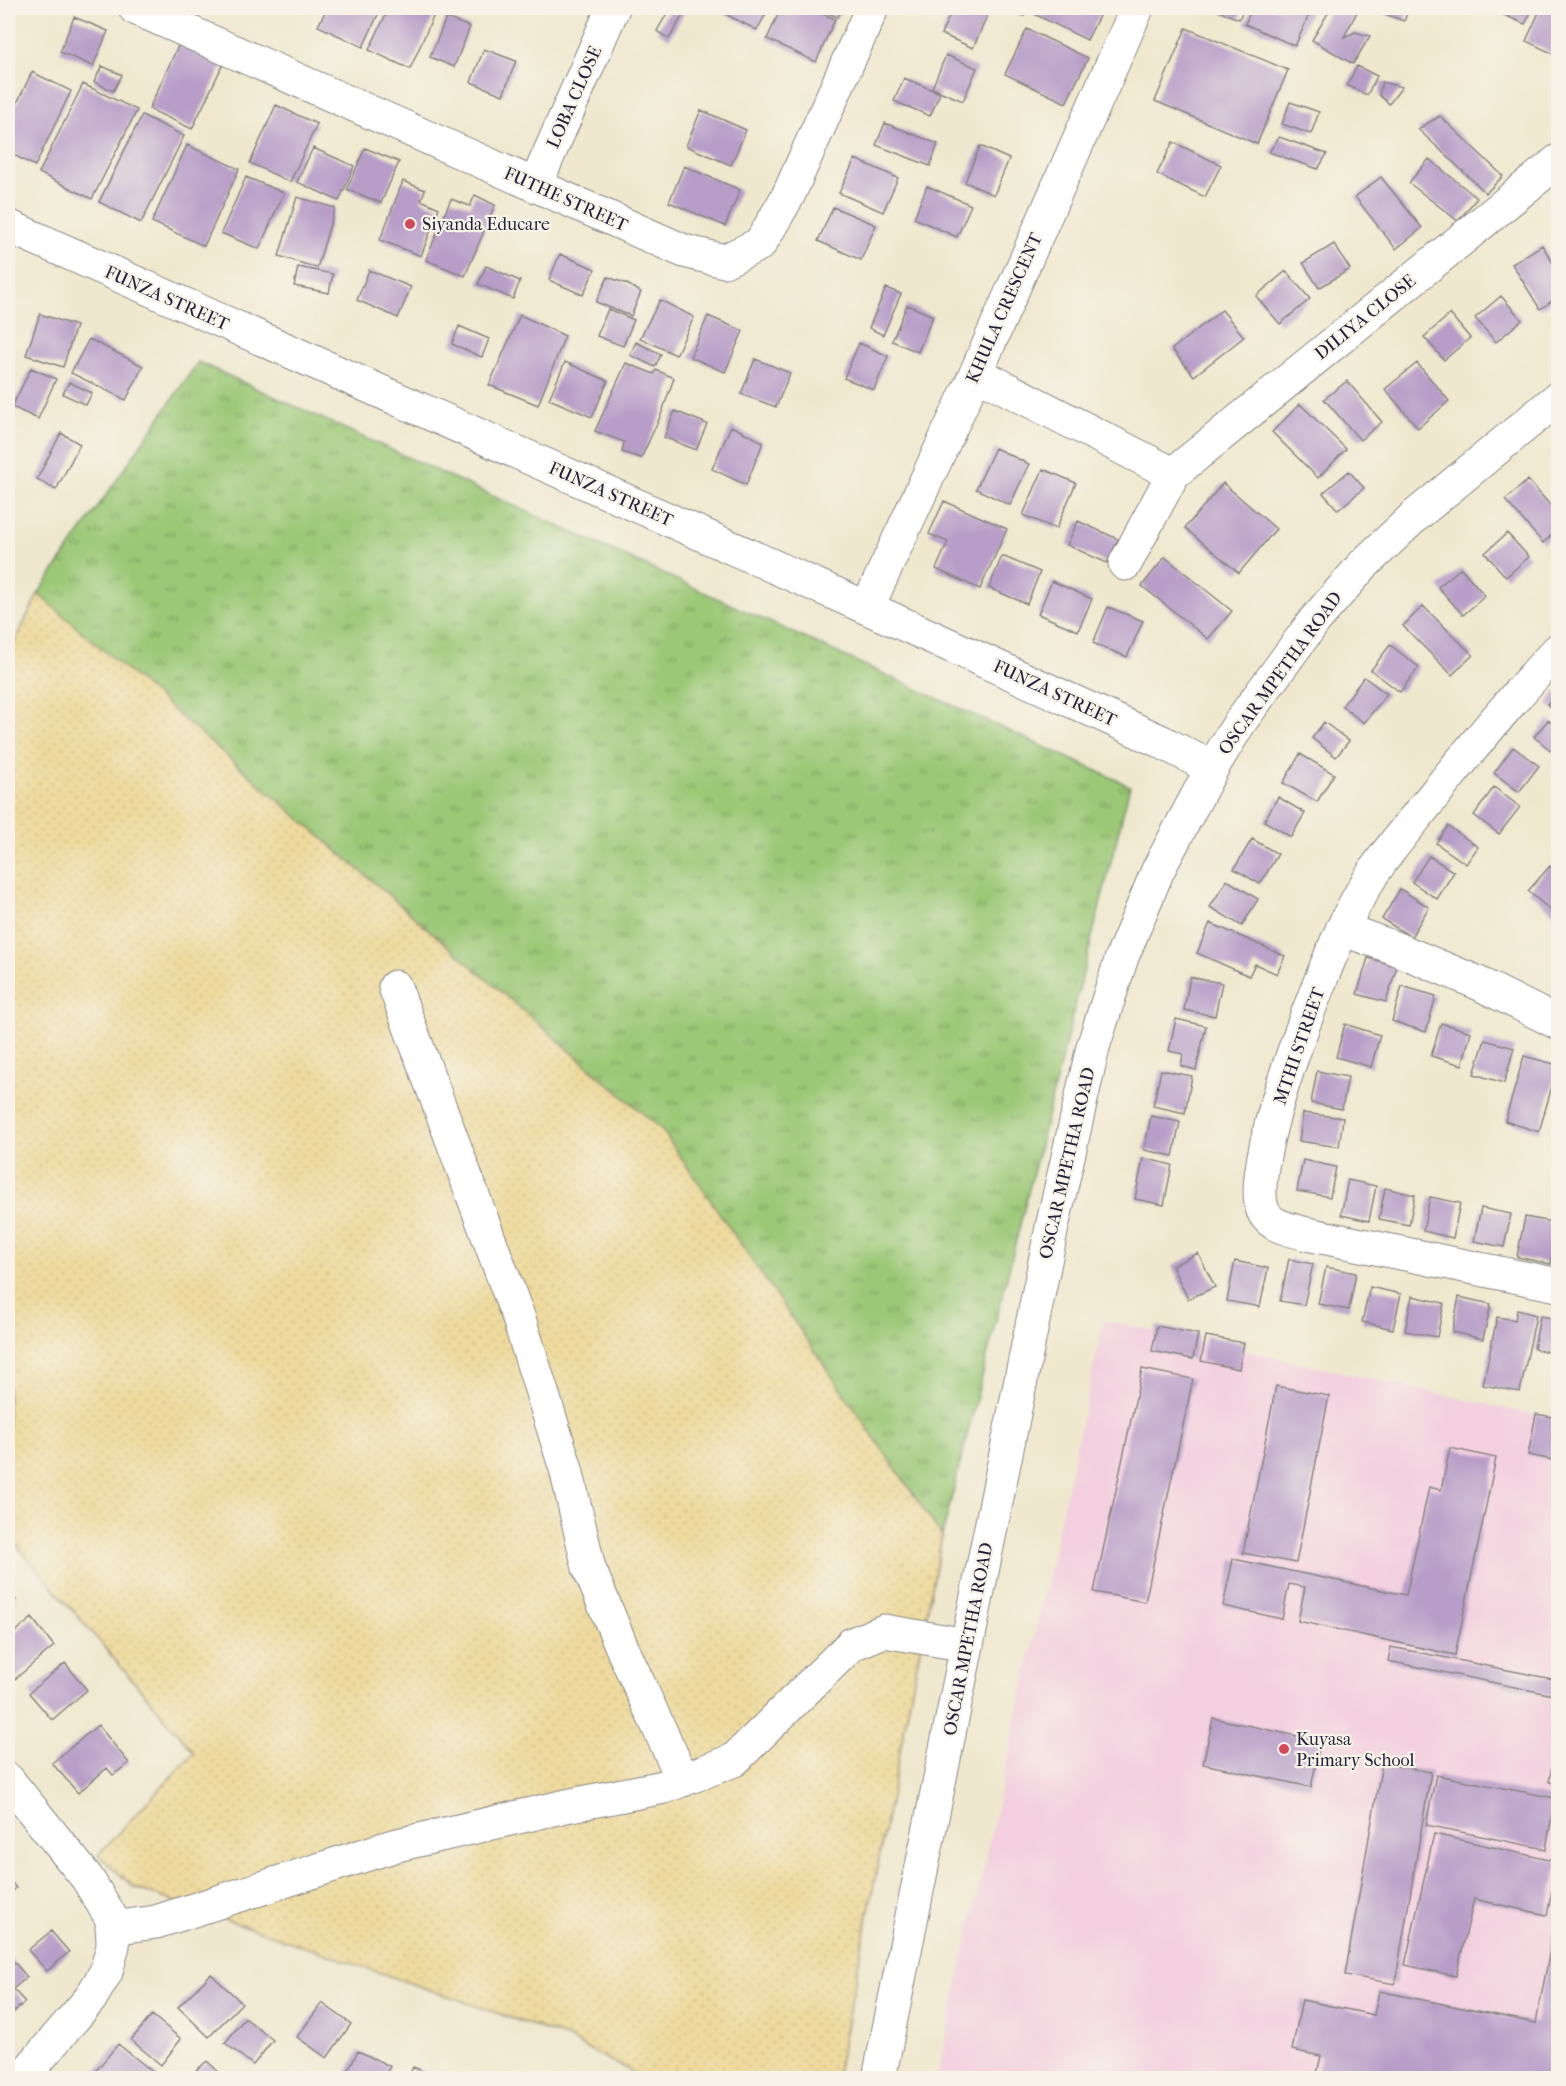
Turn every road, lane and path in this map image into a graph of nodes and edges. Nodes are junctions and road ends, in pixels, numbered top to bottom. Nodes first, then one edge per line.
1 (135, 8) edge
2 (613, 8) edge
3 (872, 8) edge
4 (1137, 8) edge
5 (1558, 161) edge
6 (536, 186) junction
7 (8, 226) edge
8 (976, 373) junction
9 (1558, 398) edge
10 (1173, 474) junction
11 (1125, 564) dead end
12 (867, 608) junction
13 (1558, 650) edge
14 (1212, 768) junction
15 (1342, 929) junction
16 (394, 987) dead end
17 (1558, 1023) edge
18 (1558, 1285) edge
19 (967, 1645) junction
20 (8, 1780) edge
21 (683, 1780) junction
22 (112, 1928) junction
23 (22, 2079) edge
24 (879, 2079) edge

1 - 6 street, FUTHE STREET
2 - 6 street, LOBA CLOSE
3 - 6 street, FUTHE STREET
4 - 8 street, KHULA CRESCENT
5 - 10 street, DILIYA CLOSE
7 - 12 street, FUNZA STREET
8 - 10 street
8 - 12 street, KHULA CRESCENT
9 - 14 street, OSCAR MPETHA ROAD
10 - 11 street, DILIYA CLOSE
12 - 14 street, FUNZA STREET
13 - 15 street, MTHI STREET
14 - 19 street, OSCAR MPETHA ROAD
15 - 17 street
15 - 18 street, MTHI STREET
16 - 21 street
19 - 21 street
19 - 24 street, OSCAR MPETHA ROAD
20 - 22 street
21 - 22 street
22 - 23 street

